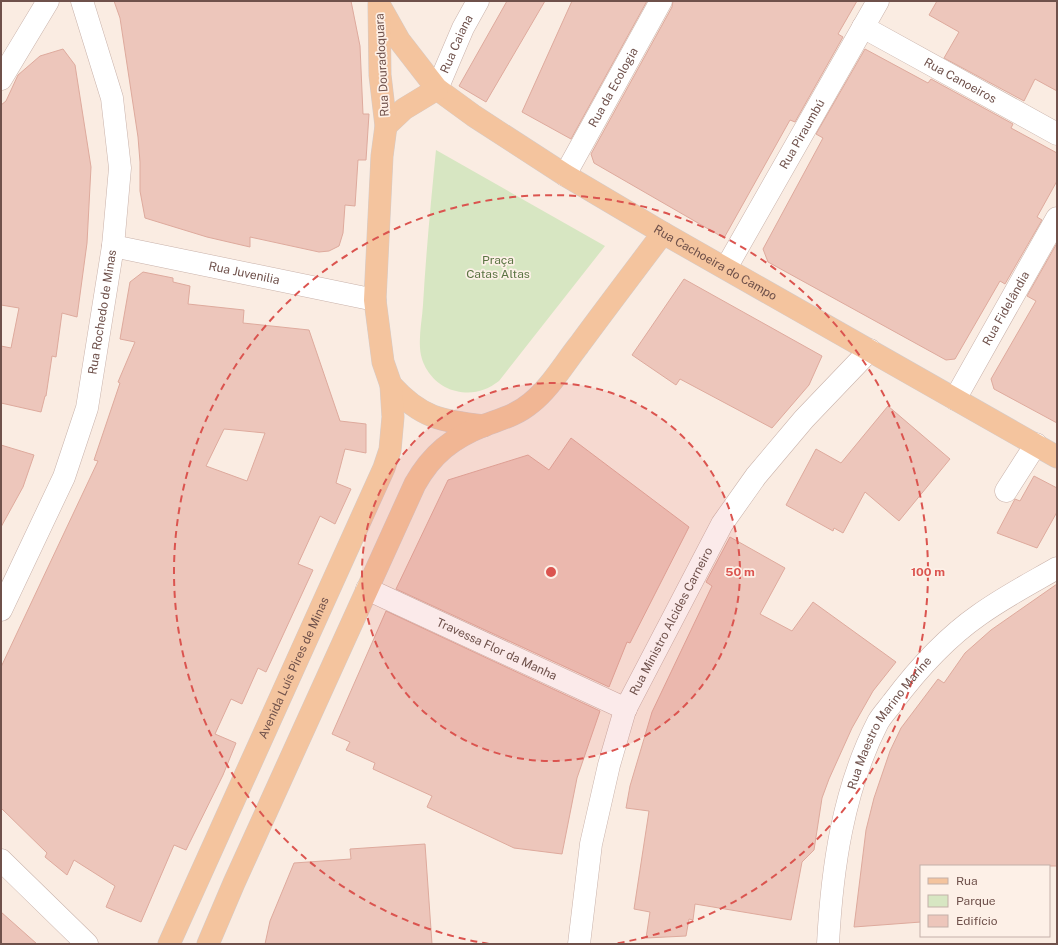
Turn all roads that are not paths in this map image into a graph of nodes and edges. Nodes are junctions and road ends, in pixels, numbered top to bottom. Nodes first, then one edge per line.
1 (48, 1) edge
2 (82, 1) edge
3 (478, 1) edge
4 (661, 1) edge
5 (878, 1) edge
6 (378, 2) edge
7 (863, 28) junction
8 (1, 79) edge
9 (437, 89) junction
10 (386, 126) junction
11 (1057, 134) edge
12 (565, 175) junction
13 (1057, 218) edge
14 (663, 233) junction
15 (113, 246) junction
16 (726, 268) junction
17 (375, 300) junction
18 (870, 350) junction
19 (391, 385) junction
20 (955, 399) junction
21 (484, 426) junction
22 (1036, 444) junction
23 (1057, 457) edge
24 (1006, 491) dead end
25 (1057, 568) edge
26 (367, 589) junction
27 (1, 610) edge
28 (626, 709) junction
29 (1, 860) edge
30 (87, 944) edge
31 (170, 944) edge
32 (208, 944) edge
33 (579, 944) edge
34 (828, 944) edge

1 - 8 street
2 - 15 street, Rua Rochedo de Minas
3 - 9 street, Rua Caiana
4 - 12 street, Rua da Ecologia
5 - 7 street, Rua Piraumbú
6 - 9 main road, Rua Douradoquara
6 - 10 main road, Rua Douradoquara
7 - 11 street, Rua Canoeiros
7 - 16 street, Rua Piraumbú
9 - 10 main road
9 - 12 main road, Rua Cachoeira do Campo
10 - 17 main road
12 - 14 main road, Rua Cachoeira do Campo
13 - 20 street, Rua Fidelândia
14 - 16 main road, Rua Cachoeira do Campo
14 - 21 main road
15 - 17 street, Rua Juvenilia
15 - 27 street, Rua Rochedo de Minas
16 - 18 main road, Rua Cachoeira do Campo
17 - 19 main road
18 - 20 main road, Rua Cachoeira do Campo
18 - 28 street, Rua Ministro Alcides Carneiro
19 - 21 main road
19 - 31 main road, Avenida Luís Pires de Minas
20 - 22 main road, Rua Cachoeira do Campo
21 - 26 main road
22 - 23 main road, Rua Cachoeira do Campo
22 - 24 street
25 - 34 street, Rua Maestro Marino Marine
26 - 28 street, Travessa Flor da Manha
26 - 32 main road
28 - 33 street, Rua Ministro Alcides Carneiro
29 - 30 street

